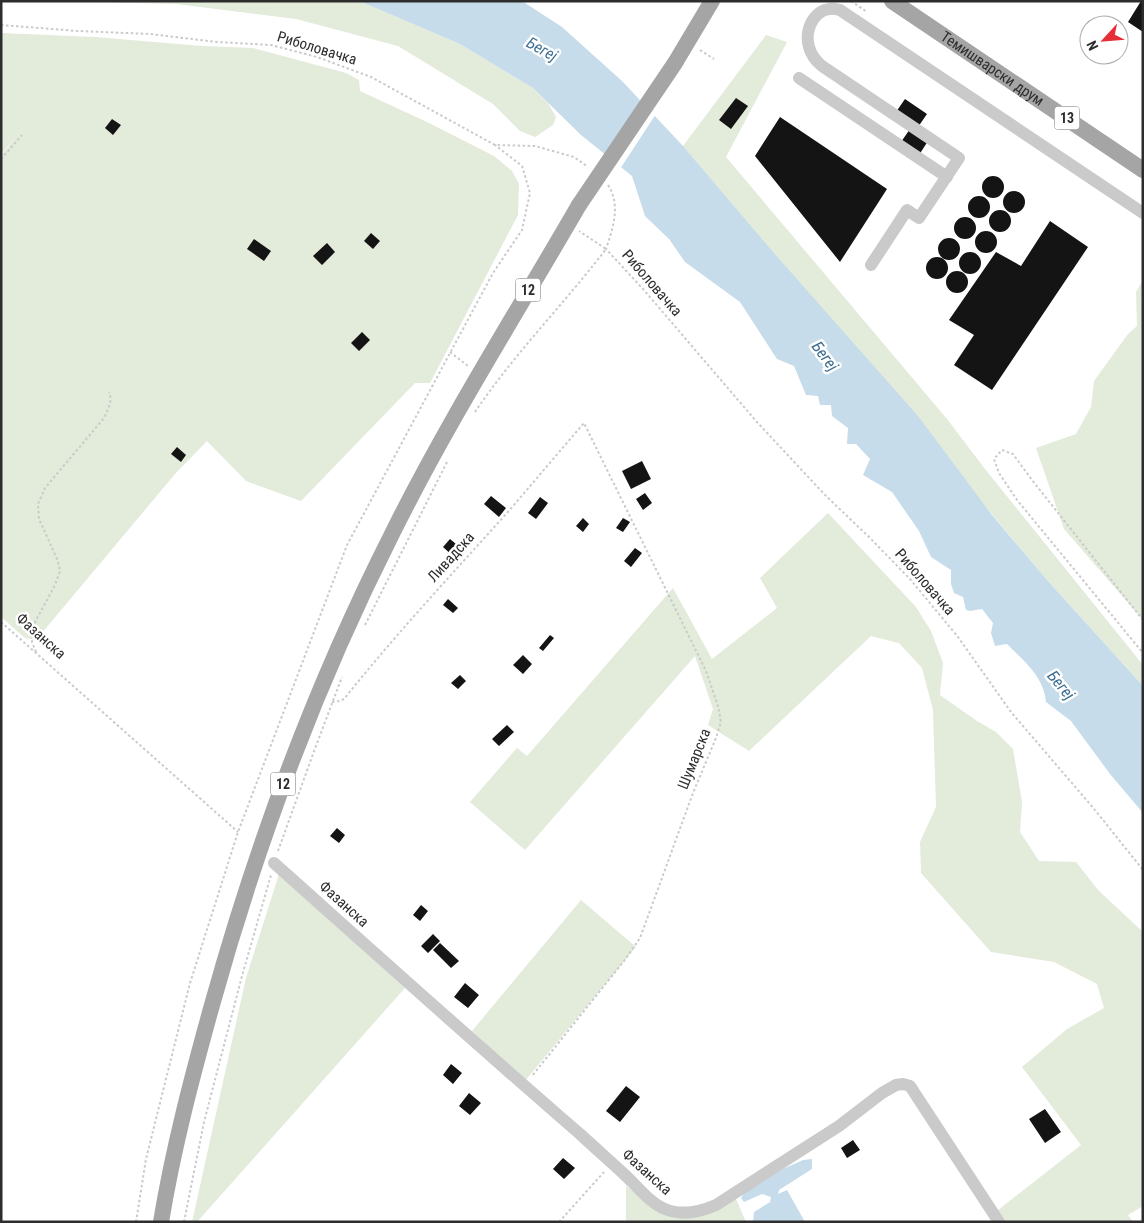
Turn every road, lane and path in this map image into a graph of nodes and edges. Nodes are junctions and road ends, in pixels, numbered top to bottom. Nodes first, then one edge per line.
1 (892, 1) edge
2 (712, 3) edge
3 (1, 25) edge
4 (687, 43) junction
5 (714, 59) dead end
6 (799, 78) dead end
7 (22, 135) dead end
8 (1, 159) edge
9 (594, 170) dead end
10 (1143, 170) edge
11 (947, 177) junction
12 (605, 181) dead end
13 (1143, 213) edge
14 (568, 224) junction
15 (606, 249) junction
16 (870, 265) dead end
17 (450, 352) dead end
18 (479, 375) junction
19 (109, 392) dead end
20 (472, 415) dead end
21 (584, 423) joint
22 (449, 458) dead end
23 (1143, 620) edge
24 (1, 622) edge
25 (362, 632) dead end
26 (1143, 653) edge
27 (37, 654) junction
28 (343, 675) dead end
29 (332, 702) junction
30 (238, 832) dead end
31 (274, 863) junction
32 (1143, 870) edge
33 (524, 1086) junction
34 (612, 1162) junction
35 (161, 1222) edge
36 (184, 1222) edge
37 (559, 1222) edge
38 (999, 1222) edge

1 - 10 main road, Темишварски друм / 13
2 - 4 main road, 12
3 - 9 path, Риболовачка
4 - 5 path
4 - 14 main road, 12, bridge
6 - 11 street
7 - 8 path
11 - 13 street
11 - 16 street
12 - 15 path, Риболовачка
14 - 15 path
14 - 18 main road, 12
15 - 20 path
15 - 32 path, Риболовачка
17 - 18 path
18 - 35 main road, 12
19 - 27 path
21 - 29 path, Ливадска
21 - 33 path, Шумарска
22 - 25 path
23 - 26 path
24 - 27 path, Фазанска
27 - 30 path, Фазанска
28 - 29 path
29 - 31 path
31 - 33 street, Фазанска
31 - 36 path
33 - 34 street, Фазанска
34 - 37 path
34 - 38 street, Фазанска

